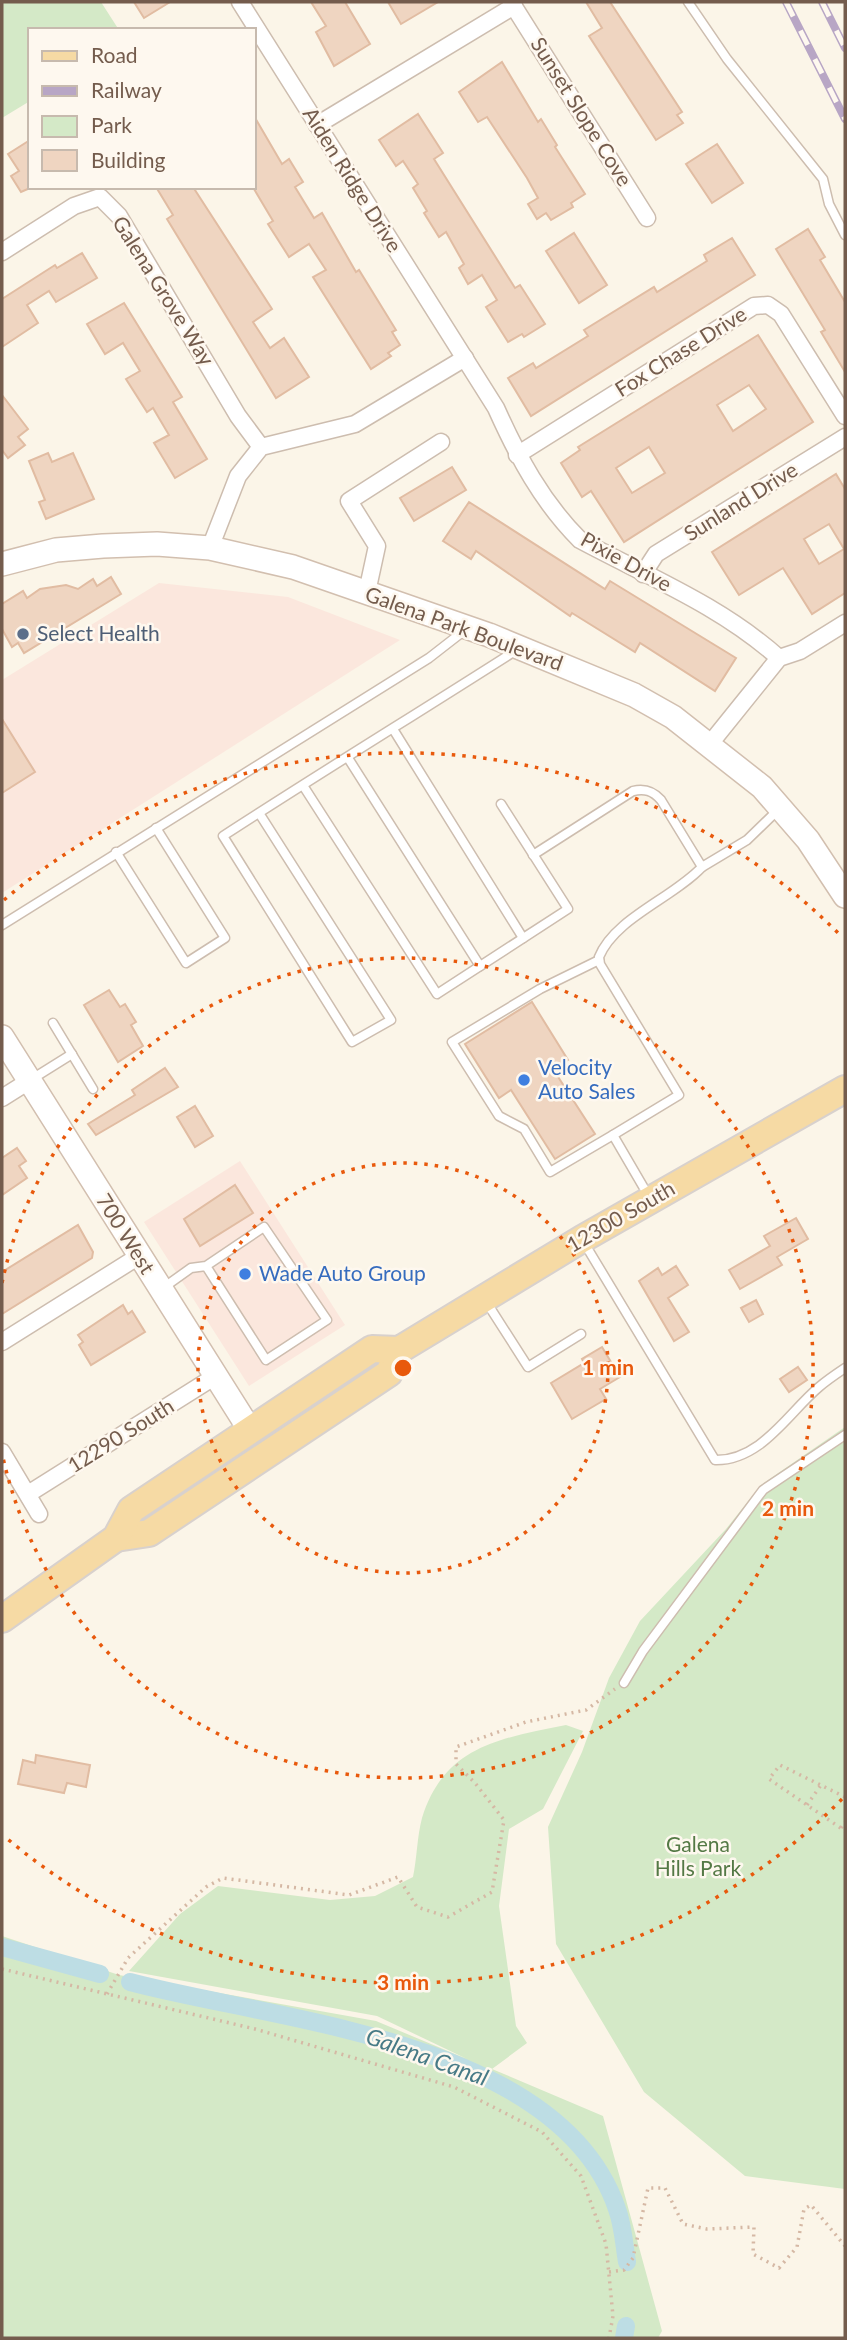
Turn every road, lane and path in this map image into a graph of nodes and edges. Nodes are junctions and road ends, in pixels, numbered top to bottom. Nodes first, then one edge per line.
1 (240, 2) edge
2 (688, 2) edge
3 (512, 4) edge
4 (317, 125) junction
5 (647, 218) dead end
6 (845, 235) edge
7 (2, 253) edge
8 (465, 358) junction
9 (845, 416) edge
10 (845, 437) edge
11 (441, 442) dead end
12 (261, 447) junction
13 (517, 455) junction
14 (210, 548) junction
15 (2, 564) edge
16 (643, 574) junction
17 (367, 592) junction
18 (845, 623) edge
19 (468, 628) junction
20 (521, 648) junction
21 (779, 658) junction
22 (393, 729) junction
23 (709, 745) junction
24 (348, 758) junction
25 (304, 787) junction
26 (500, 804) dead end
27 (780, 808) junction
28 (258, 813) junction
29 (156, 828) junction
30 (116, 852) junction
31 (533, 855) junction
32 (702, 867) junction
33 (845, 896) edge
34 (2, 925) edge
35 (523, 938) junction
36 (599, 960) junction
37 (480, 966) junction
38 (53, 1023) dead end
39 (2, 1037) edge
40 (72, 1054) junction
41 (29, 1081) junction
42 (93, 1089) dead end
43 (845, 1089) edge
44 (2, 1098) edge
45 (613, 1135) junction
46 (650, 1200) junction
47 (582, 1239) junction
48 (139, 1256) junction
49 (206, 1266) junction
50 (160, 1290) junction
51 (484, 1297) junction
52 (581, 1334) dead end
53 (2, 1342) edge
54 (399, 1350) junction
55 (845, 1368) edge
56 (214, 1377) junction
57 (250, 1430) junction
58 (845, 1435) edge
59 (2, 1452) edge
60 (27, 1494) junction
61 (39, 1514) dead end
62 (116, 1538) junction
63 (2, 1619) edge
64 (624, 1683) joint
65 (821, 1785) junction
66 (845, 1797) edge
67 (807, 1805) junction
68 (845, 1822) edge
69 (843, 1830) edge
70 (2, 1969) edge
71 (107, 1994) junction
72 (845, 2246) edge
73 (609, 2272) junction
74 (609, 2338) edge

1 - 4 street, Aiden Ridge Drive
2 - 6 lane
3 - 4 street
3 - 5 street, Sunset Slope Cove
4 - 8 street, Aiden Ridge Drive
7 - 12 street, Galena Grove Way
8 - 12 street
8 - 13 street, Pixie Drive
9 - 13 street, Fox Chase Drive
10 - 16 street, Sunland Drive
11 - 17 street
12 - 14 street
13 - 16 street, Pixie Drive
14 - 15 street, Galena Park Boulevard
14 - 17 street, Galena Park Boulevard
16 - 21 street, Pixie Drive
17 - 19 street, Galena Park Boulevard
18 - 21 street
19 - 20 street, Galena Park Boulevard
19 - 29 lane
20 - 22 lane
20 - 23 street, Galena Park Boulevard
21 - 23 street
22 - 24 lane
22 - 35 lane
23 - 27 street, Galena Park Boulevard
24 - 25 lane
24 - 37 lane
25 - 28 lane
25 - 37 lane
26 - 31 lane
27 - 32 lane
27 - 33 street, Galena Park Boulevard
28 - 28 lane
29 - 30 lane
29 - 30 lane
30 - 34 lane
31 - 32 lane
31 - 35 lane
32 - 36 lane
35 - 37 lane
36 - 45 lane
36 - 45 lane
38 - 40 lane
39 - 41 street, 700 West
40 - 41 lane
40 - 42 lane
41 - 44 street
41 - 48 street, 700 West
43 - 46 main road, 12300 South
45 - 46 lane
46 - 47 main road, 12300 South
47 - 51 main road, 12300 South
47 - 55 lane
48 - 50 street, 700 West
48 - 53 street
49 - 49 lane
49 - 50 lane
50 - 56 street, 700 West
51 - 52 lane
51 - 54 main road, 12300 South
54 - 57 main road, 12300 South
54 - 62 main road, 12300 South
56 - 57 street, 700 West
56 - 60 street, 12290 South
57 - 62 main road, 12300 South
58 - 64 lane
59 - 60 street
60 - 61 street
62 - 63 main road, 12300 South
64 - 71 path
65 - 66 path
65 - 67 path
65 - 67 path
67 - 69 path
68 - 69 path
70 - 71 path
71 - 73 path
72 - 73 path
73 - 74 path

